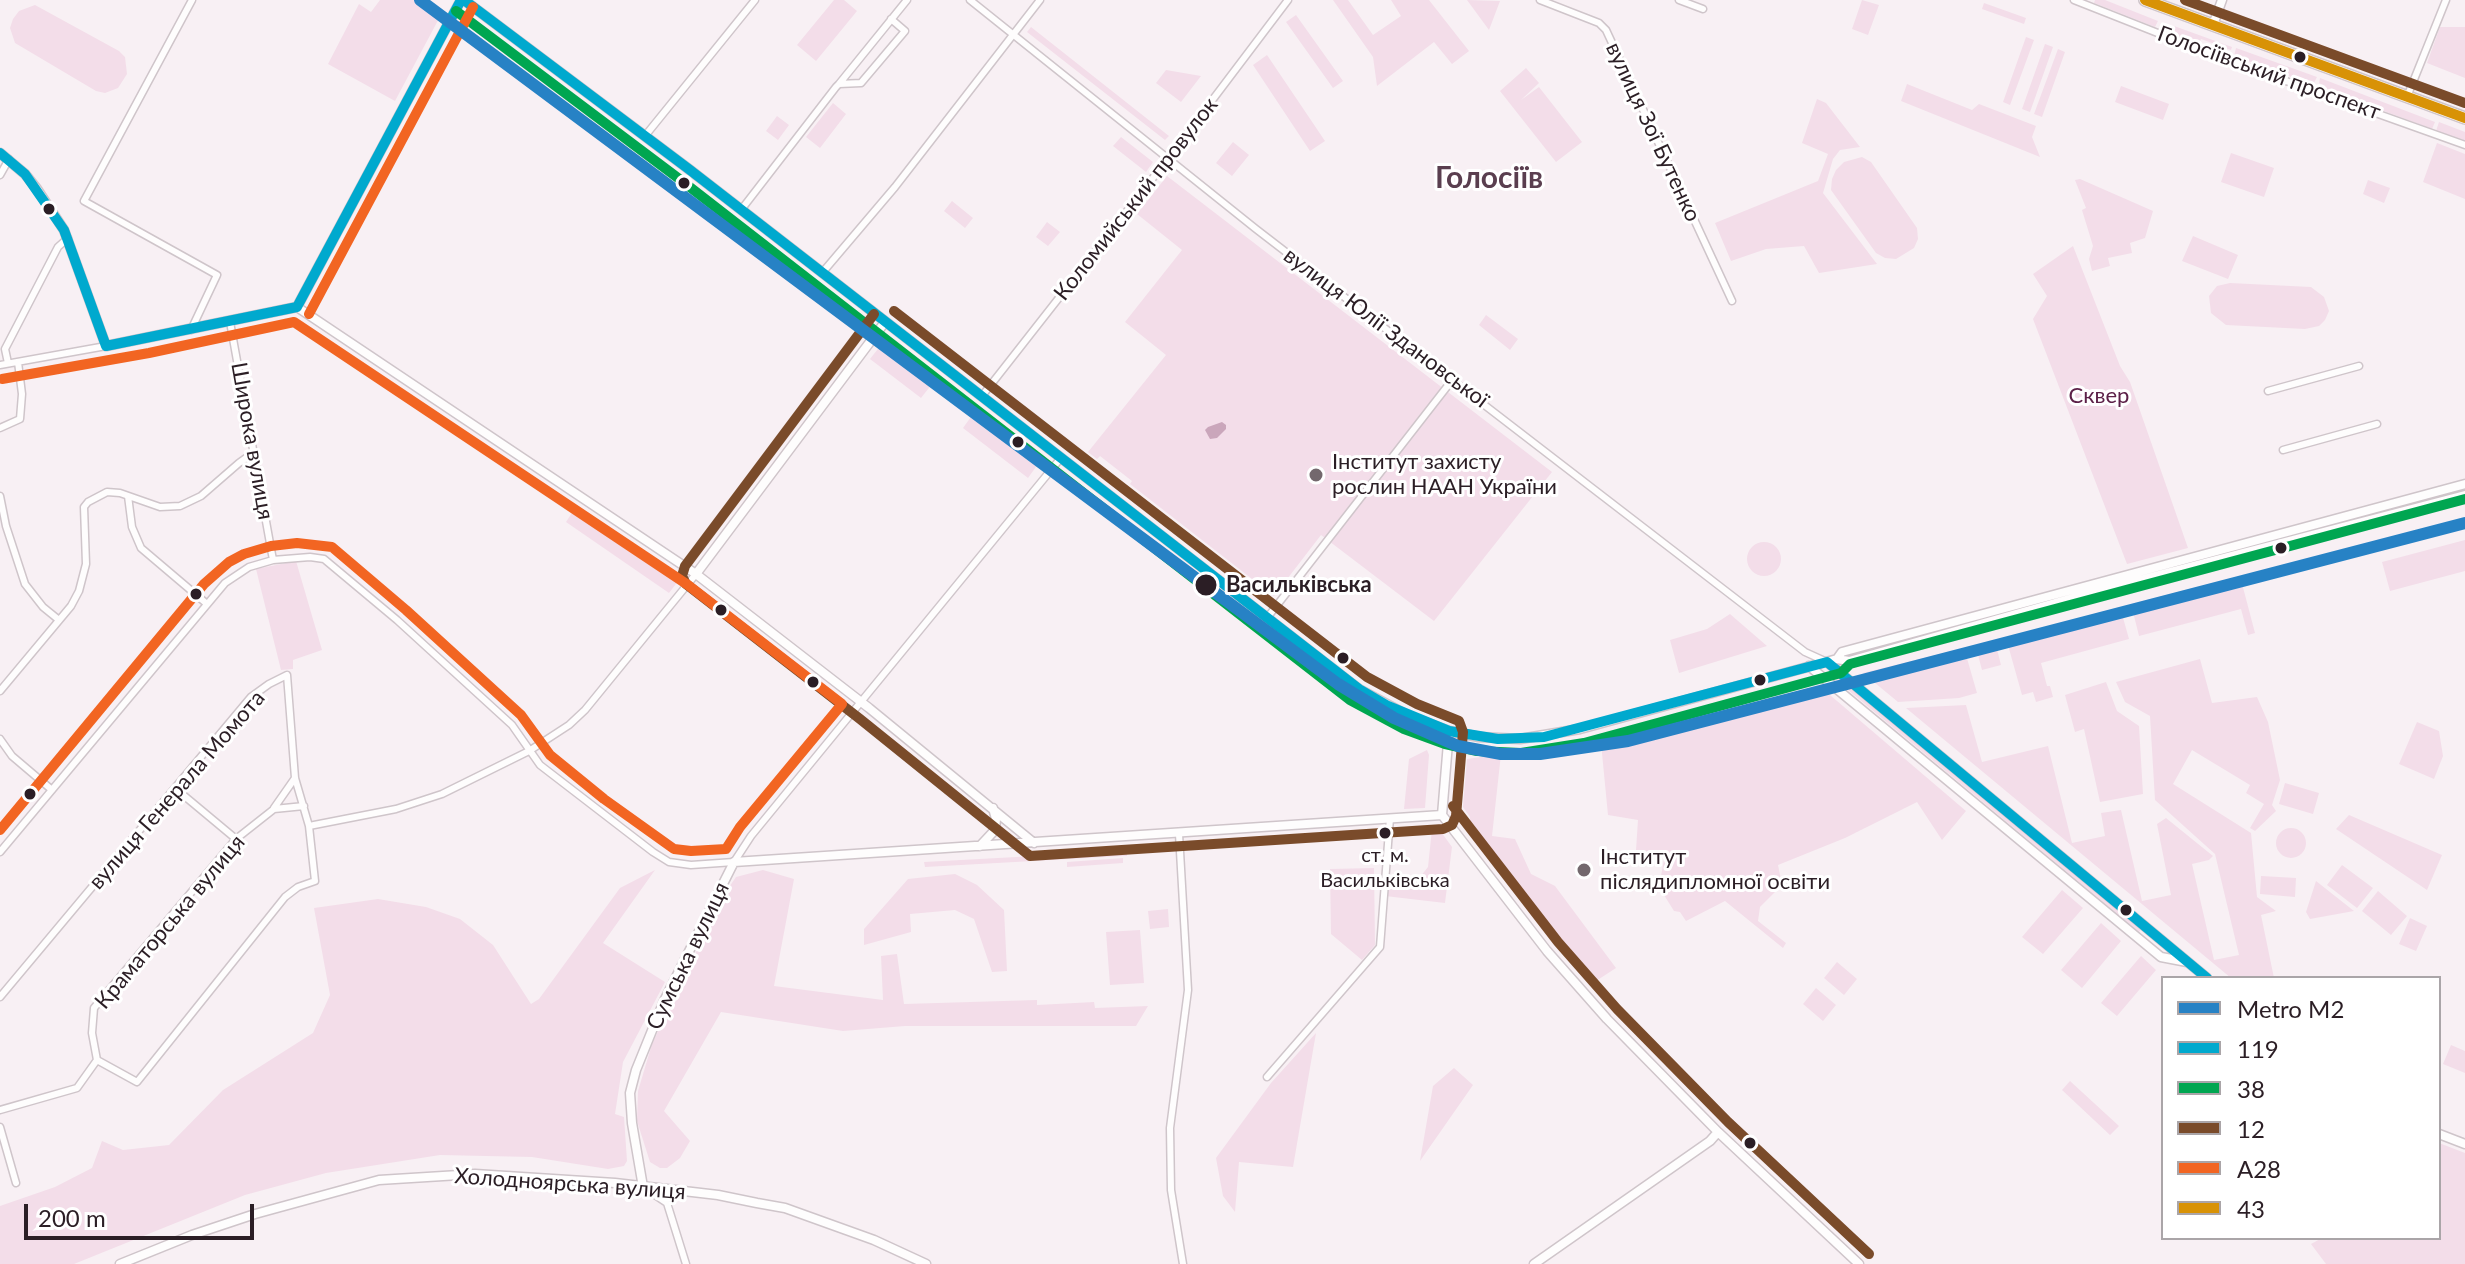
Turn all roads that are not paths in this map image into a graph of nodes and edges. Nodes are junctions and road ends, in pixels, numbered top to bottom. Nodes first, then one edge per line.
1 (192, 0) edge
2 (462, 0) edge
3 (755, 0) edge
4 (907, 0) edge
5 (970, 0) edge
6 (1040, 0) edge
7 (1288, 0) edge
8 (1540, 0) edge
9 (1679, 0) edge
10 (2074, 0) edge
11 (2145, 0) edge
12 (2222, 0) edge
13 (2446, 0) edge
14 (1703, 9) dead end
15 (891, 19) junction
16 (2213, 25) junction
17 (1013, 36) junction
18 (839, 84) junction
19 (2407, 97) junction
20 (2465, 118) edge
21 (645, 136) junction
22 (2465, 145) edge
23 (0, 153) edge
24 (9, 159) junction
25 (1167, 160) junction
26 (0, 175) edge
27 (741, 210) junction
28 (68, 238) junction
29 (822, 273) junction
30 (1732, 301) dead end
31 (297, 307) junction
32 (230, 322) junction
33 (885, 322) junction
34 (191, 330) junction
35 (106, 346) junction
36 (2, 348) edge
37 (18, 362) junction
38 (4, 364) edge
39 (2359, 366) dead end
40 (1453, 379) junction
41 (2268, 391) dead end
42 (982, 396) junction
43 (2377, 424) dead end
44 (0, 428) edge
45 (2283, 450) dead end
46 (253, 453) junction
47 (1060, 459) junction
48 (2465, 484) edge
49 (2465, 495) edge
50 (0, 496) edge
51 (128, 496) junction
52 (273, 560) junction
53 (696, 574) junction
54 (207, 604) junction
55 (1267, 618) junction
56 (59, 620) junction
57 (1805, 652) junction
58 (1837, 659) junction
59 (1827, 662) junction
60 (1809, 666) junction
61 (0, 691) edge
62 (862, 702) junction
63 (1449, 731) junction
64 (0, 739) edge
65 (529, 751) junction
66 (295, 778) junction
67 (176, 789) junction
68 (52, 790) junction
69 (304, 806) junction
70 (993, 808) junction
71 (274, 809) junction
72 (1442, 815) junction
73 (1390, 818) junction
74 (309, 826) junction
75 (1179, 834) junction
76 (236, 839) junction
77 (1034, 843) junction
78 (980, 846) junction
79 (0, 852) edge
80 (734, 862) junction
81 (2188, 962) junction
82 (2205, 976) edge
83 (0, 997) edge
84 (97, 1060) junction
85 (1267, 1077) dead end
86 (0, 1110) edge
87 (0, 1127) edge
88 (1718, 1132) junction
89 (2441, 1135) edge
90 (2465, 1144) edge
91 (16, 1183) dead end
92 (643, 1187) junction
93 (120, 1264) edge
94 (686, 1264) edge
95 (926, 1264) edge
96 (1183, 1264) edge
97 (1534, 1264) edge
98 (1859, 1264) edge

1 - 34 street
2 - 21 main road
2 - 31 main road
3 - 21 street
4 - 15 street
5 - 17 street, вулиця Юлії Здановської
6 - 17 street
7 - 25 street, Коломийський провулок
8 - 30 street, вулиця Зої Бутенко
9 - 14 street
10 - 22 street, Голосіївський проспект
11 - 16 highway, Голосіївський проспект
12 - 16 main road
13 - 19 street
15 - 18 street
15 - 18 street
16 - 19 highway, Голосіївський проспект
17 - 25 street, вулиця Юлії Здановської
17 - 29 street
18 - 27 street
19 - 20 highway, Голосіївський проспект
21 - 27 main road
23 - 24 main road
24 - 26 street
24 - 28 main road
25 - 40 street, вулиця Юлії Здановської
25 - 42 street, Коломийський провулок
27 - 29 main road
28 - 35 main road
28 - 36 street
29 - 33 main road
31 - 32 main road
31 - 53 main road
32 - 34 main road
32 - 46 street, Широка вулиця
33 - 42 main road
33 - 53 main road
34 - 35 main road
35 - 37 street
36 - 38 street
37 - 38 street
37 - 44 street
39 - 41 street
40 - 55 street
40 - 57 street, вулиця Юлії Здановської
42 - 47 main road
43 - 45 street
46 - 51 street
46 - 52 street, Широка вулиця
47 - 55 main road
47 - 62 street, Сумська вулиця
48 - 58 main road
49 - 58 main road
50 - 56 street
51 - 54 street
51 - 56 street
52 - 54 street
52 - 65 street
53 - 62 main road
53 - 65 street
54 - 68 street
55 - 63 main road
56 - 61 street
57 - 59 street, вулиця Юлії Здановської
57 - 60 street
58 - 59 main road
59 - 60 main road
59 - 81 main road, вулиця Юлії Здановської
60 - 63 main road
60 - 81 main road, вулиця Юлії Здановської
62 - 70 main road
62 - 80 street, Сумська вулиця
63 - 72 main road
64 - 68 street
65 - 74 street
65 - 80 street
66 - 67 street, вулиця Генерала Момота
66 - 69 street, вулиця Генерала Момота
66 - 71 street
67 - 76 street
67 - 83 street, вулиця Генерала Момота
68 - 79 street
69 - 71 street
69 - 74 street, вулиця Генерала Момота
70 - 77 main road
70 - 78 main road
71 - 76 street, Краматорська вулиця
72 - 73 main road
72 - 88 main road
73 - 75 main road
73 - 85 street
74 - 84 street, вулиця Генерала Момота
75 - 77 main road
75 - 96 street
76 - 84 street, Краматорська вулиця
77 - 78 main road
78 - 80 main road
80 - 92 main road, Сумська вулиця
81 - 82 main road, вулиця Юлії Здановської
84 - 86 street
87 - 91 street
88 - 97 main road
88 - 98 main road
89 - 90 main road
92 - 93 main road, Холодноярська вулиця
92 - 94 street
92 - 95 main road, Холодноярська вулиця

